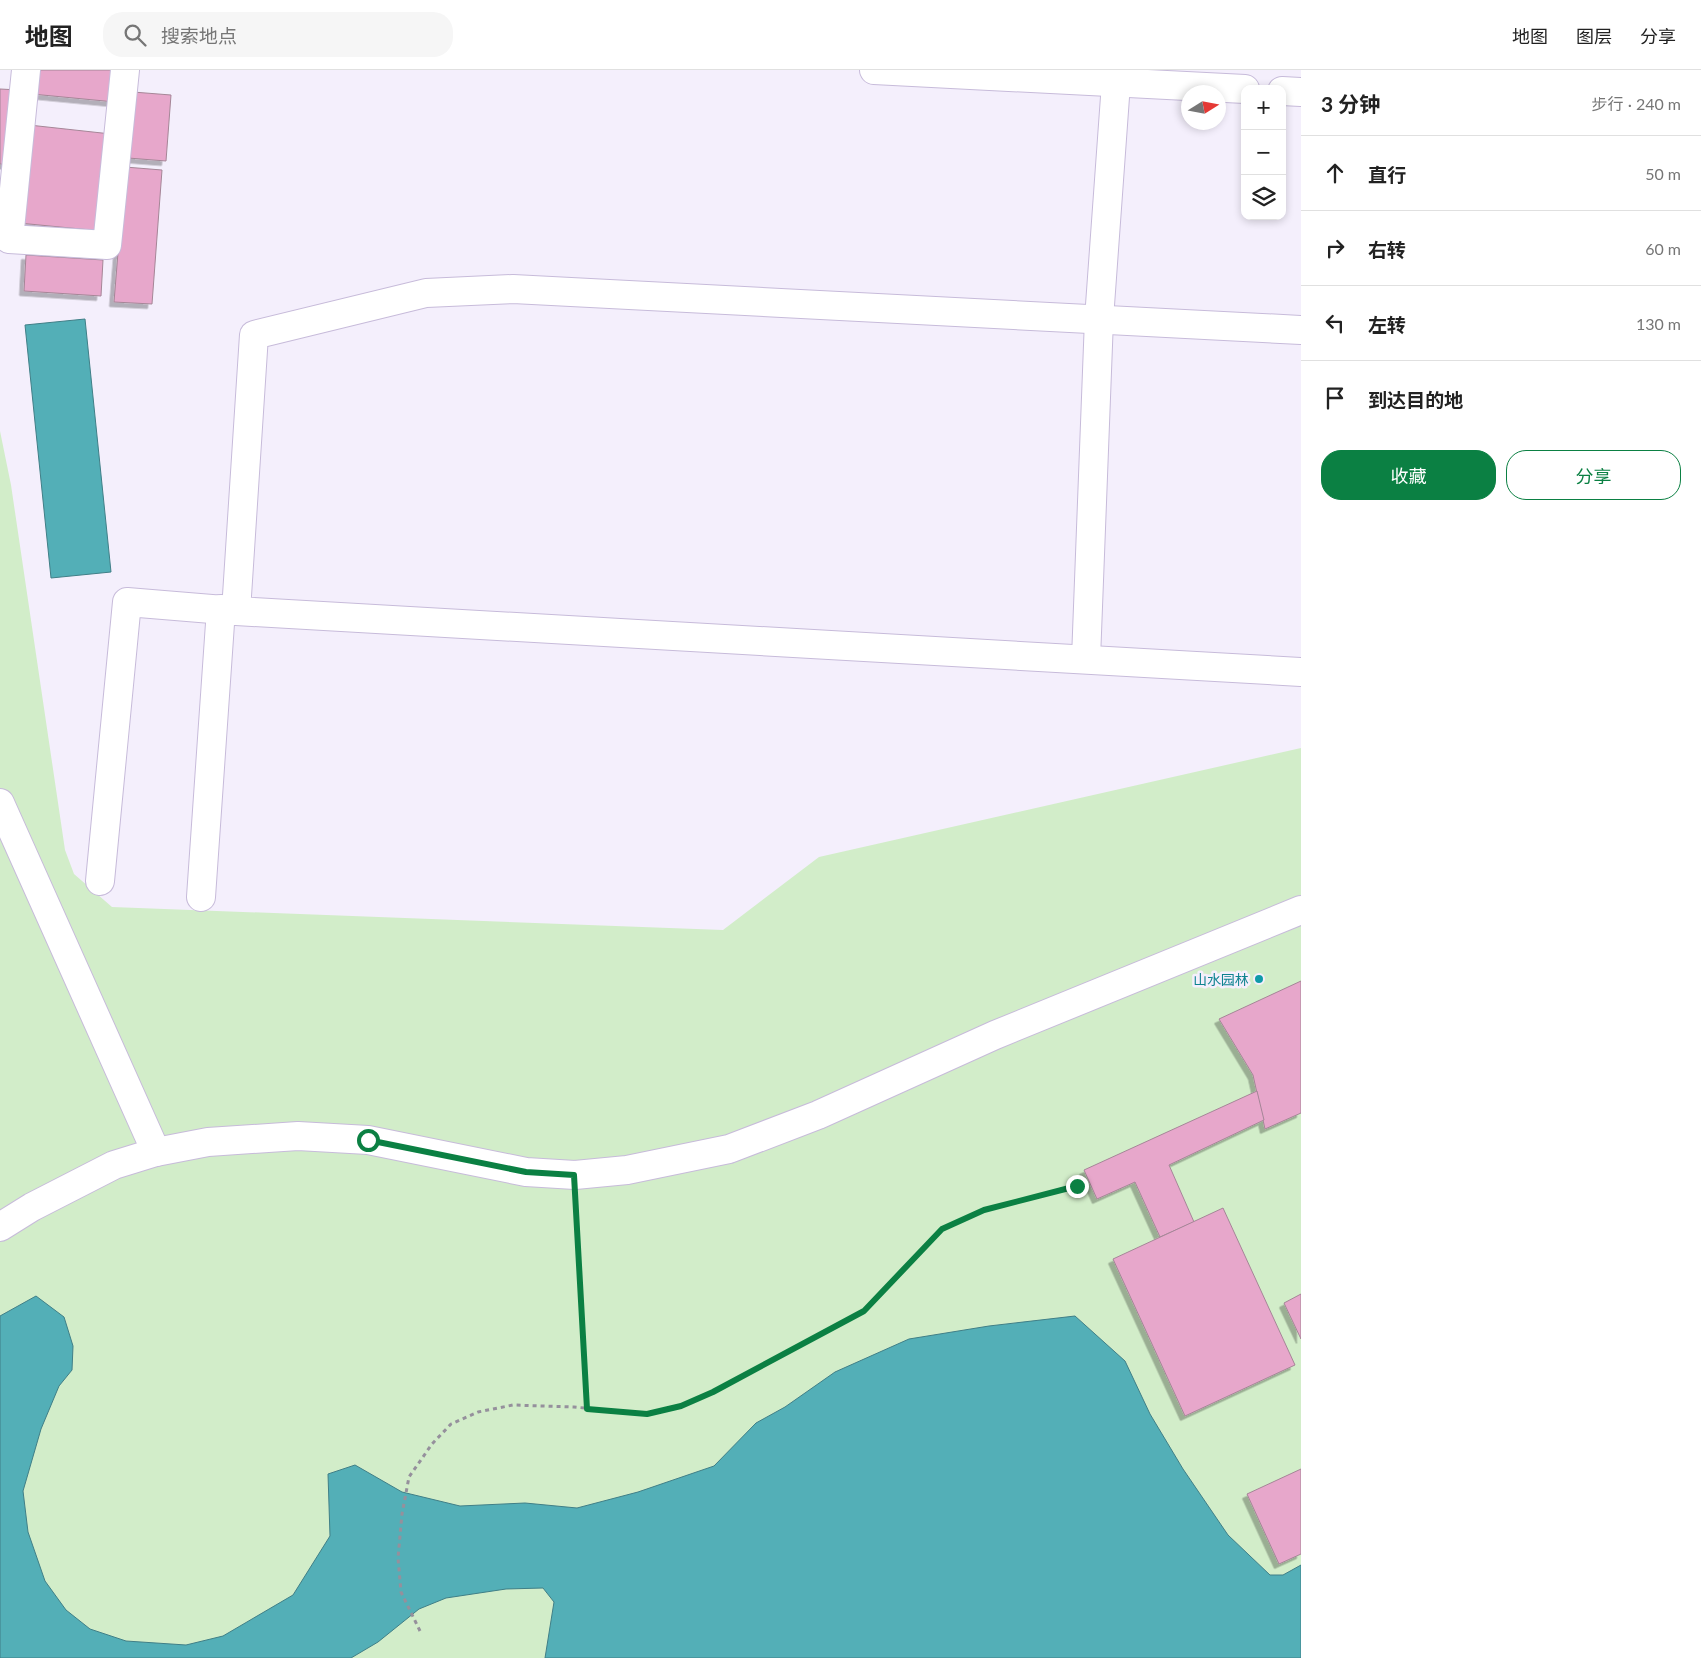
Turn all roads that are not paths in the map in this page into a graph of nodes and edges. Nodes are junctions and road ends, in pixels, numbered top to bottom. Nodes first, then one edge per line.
1 (26, 70) edge
2 (125, 70) edge
3 (874, 70) edge
4 (1099, 78) edge
5 (1241, 89) edge
6 (1286, 91) edge
7 (1301, 92) edge
8 (1099, 319) junction
9 (1301, 330) edge
10 (229, 610) junction
11 (1086, 659) junction
12 (1301, 672) edge
13 (0, 803) edge
14 (100, 881) dead end
15 (201, 897) dead end
16 (1301, 910) edge
17 (156, 1152) junction
18 (0, 1227) edge

1 - 2 lane
3 - 4 lane
4 - 5 lane
4 - 8 lane
6 - 7 lane
8 - 9 lane
8 - 10 lane
8 - 11 lane
10 - 11 lane
10 - 14 lane
10 - 15 lane
11 - 12 lane
13 - 17 lane
16 - 17 lane
17 - 18 lane

